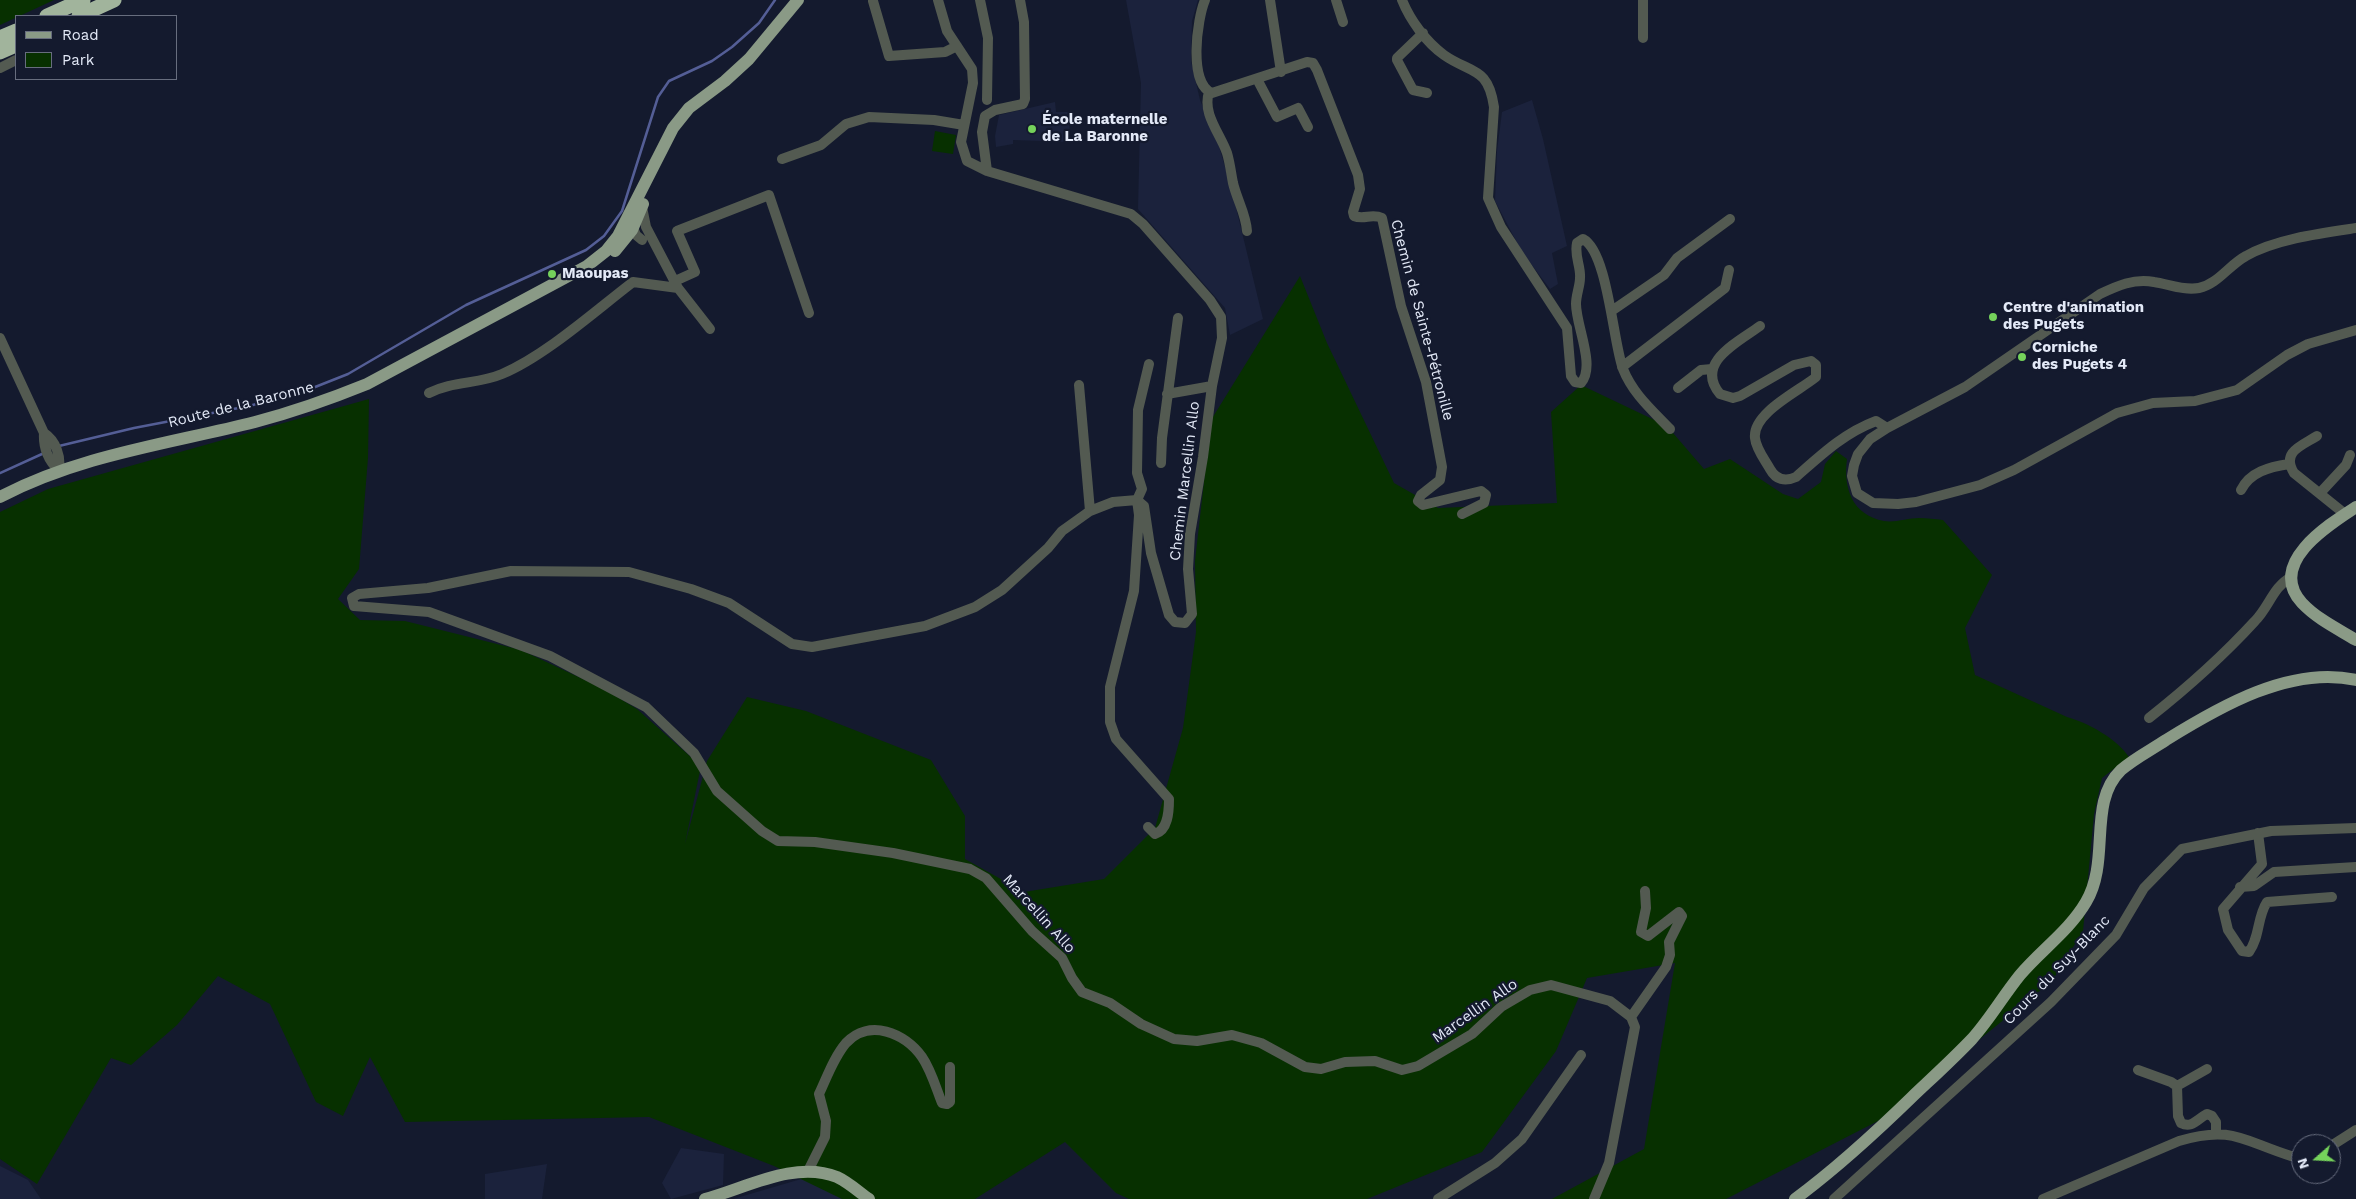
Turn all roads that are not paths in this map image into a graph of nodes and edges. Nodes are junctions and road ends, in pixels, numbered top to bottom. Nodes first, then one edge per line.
1 (83, 0) edge
2 (114, 0) edge
3 (798, 0) edge
4 (872, 0) edge
5 (938, 0) edge
6 (980, 0) edge
7 (1020, 0) edge
8 (1204, 0) edge
9 (1270, 0) edge
10 (1336, 0) edge
11 (1402, 0) edge
12 (1643, 0) edge
13 (49, 15) edge
14 (81, 15) edge
15 (1343, 22) dead end
16 (15, 31) edge
17 (1423, 33) junction
18 (0, 38) edge
19 (1643, 38) dead end
20 (15, 45) edge
21 (957, 46) junction
22 (0, 52) edge
23 (15, 60) edge
24 (0, 68) edge
25 (1281, 72) junction
26 (1257, 79) junction
27 (1209, 92) junction
28 (1427, 93) dead end
29 (987, 100) dead end
30 (964, 125) junction
31 (1308, 127) dead end
32 (782, 159) dead end
33 (988, 171) junction
34 (640, 202) junction
35 (1730, 219) dead end
36 (2356, 228) edge
37 (633, 229) junction
38 (1247, 231) dead end
39 (642, 240) junction
40 (622, 245) junction
41 (656, 247) junction
42 (586, 266) junction
43 (1729, 270) dead end
44 (677, 285) junction
45 (1613, 310) junction
46 (809, 313) dead end
47 (1178, 318) dead end
48 (1760, 326) dead end
49 (710, 329) dead end
50 (2356, 330) edge
51 (0, 338) edge
52 (1149, 364) dead end
53 (1622, 367) junction
54 (1712, 369) junction
55 (1078, 385) dead end
56 (1212, 386) junction
57 (1678, 388) dead end
58 (429, 393) dead end
59 (1167, 394) junction
60 (1887, 428) junction
61 (1670, 429) dead end
62 (2317, 436) dead end
63 (2350, 455) dead end
64 (1161, 464) dead end
65 (2289, 464) junction
66 (59, 470) junction
67 (2241, 490) dead end
68 (2320, 492) junction
69 (0, 497) edge
70 (1137, 500) junction
71 (2356, 507) edge
72 (1090, 511) junction
73 (1462, 514) dead end
74 (2345, 514) junction
75 (2292, 573) junction
76 (2356, 640) edge
77 (2356, 680) edge
78 (2149, 718) dead end
79 (1148, 827) dead end
80 (2356, 828) edge
81 (2258, 833) junction
82 (2356, 867) edge
83 (2240, 888) junction
84 (1645, 891) dead end
85 (2332, 896) dead end
86 (1631, 1017) junction
87 (1581, 1055) dead end
88 (950, 1067) dead end
89 (2207, 1069) dead end
90 (2138, 1070) dead end
91 (2177, 1086) junction
92 (2356, 1130) edge
93 (2216, 1133) junction
94 (2341, 1140) edge
95 (2291, 1156) edge
96 (808, 1171) junction
97 (705, 1199) edge
98 (869, 1199) edge
99 (1438, 1199) edge
100 (1594, 1199) edge
101 (1795, 1199) edge
102 (1834, 1199) edge
103 (2044, 1199) edge

1 - 13 highway
2 - 14 highway
3 - 34 main road, Route de la Baronne
4 - 21 street
5 - 21 street, Chemin Marcellin Allo
6 - 29 street
7 - 33 street
8 - 27 street
9 - 25 street
10 - 15 street
11 - 17 street
12 - 19 street
16 - 18 highway
17 - 28 street
17 - 45 street
20 - 22 highway
21 - 30 street, Chemin Marcellin Allo
23 - 24 street
25 - 26 street, Chemin de Sainte-Pétronille
25 - 73 street, Chemin de Sainte-Pétronille
26 - 27 street, Chemin de Sainte-Pétronille
26 - 31 street
27 - 38 street
30 - 32 street
30 - 33 street, Chemin Marcellin Allo
33 - 56 street, Chemin Marcellin Allo
34 - 37 main road, Route de la Baronne
34 - 37 street
35 - 45 street
36 - 60 street
37 - 39 street
37 - 40 main road, Route de la Baronne
37 - 41 street
37 - 42 main road, Route de la Baronne
39 - 40 street
39 - 41 street
40 - 42 main road, Route de la Baronne
41 - 44 street
42 - 66 main road, Route de la Baronne
43 - 53 street
44 - 46 street
44 - 49 street
44 - 58 street
45 - 53 street
47 - 59 street
48 - 54 street
50 - 60 street
51 - 66 street
52 - 70 street
53 - 61 street
54 - 57 street
54 - 60 street
55 - 72 street
56 - 59 street
56 - 70 street, Chemin Marcellin Allo
59 - 64 street
62 - 65 street
63 - 68 street
65 - 67 street
65 - 68 street
66 - 69 main road, Route de la Baronne
68 - 74 street
70 - 72 street
70 - 79 street
71 - 74 main road
72 - 86 street, Marcellin Allo
74 - 75 main road
75 - 76 main road
75 - 78 street
77 - 101 main road
80 - 81 street, Cours du Suy-Blanc
81 - 83 street
81 - 102 street, Cours du Suy-Blanc
82 - 83 street
83 - 85 street
84 - 86 street
86 - 100 street
87 - 99 street
88 - 96 street
89 - 91 street
90 - 91 street
91 - 93 street
92 - 94 street
93 - 95 street
93 - 103 street
96 - 97 main road
96 - 98 main road

